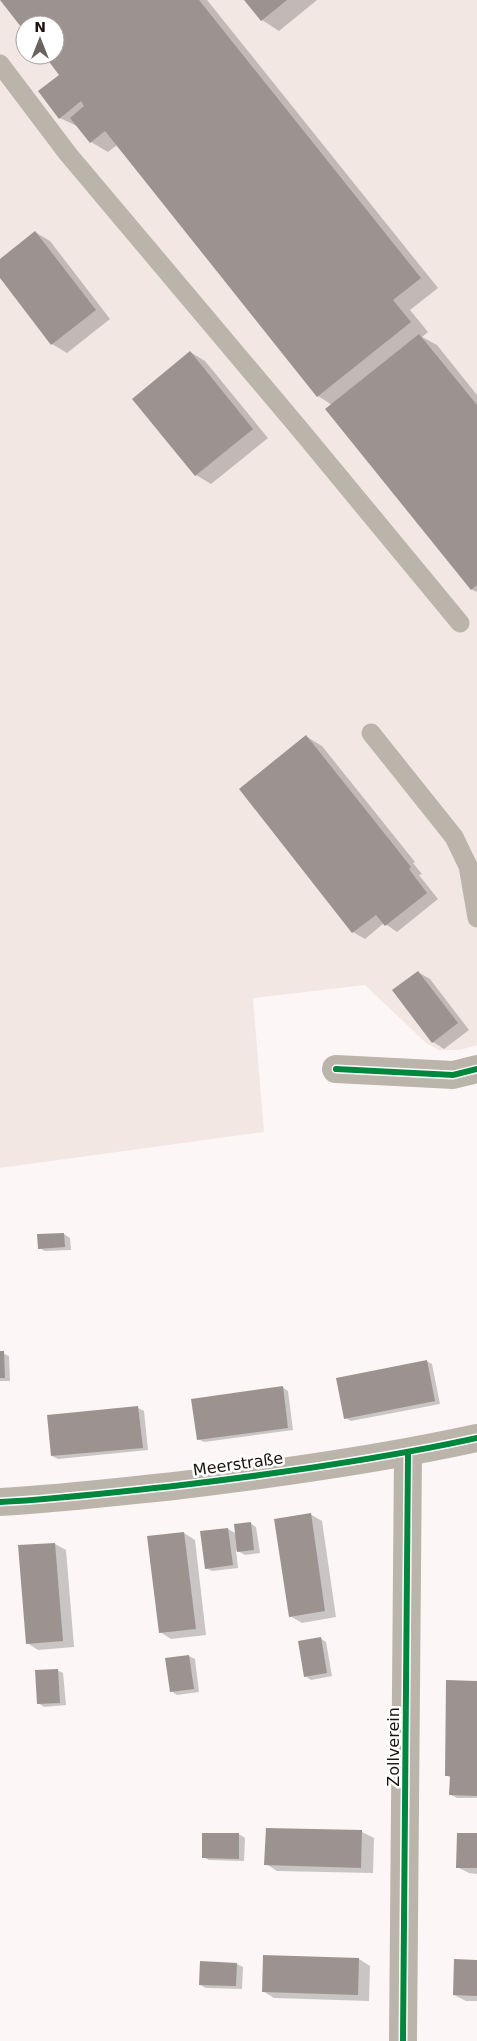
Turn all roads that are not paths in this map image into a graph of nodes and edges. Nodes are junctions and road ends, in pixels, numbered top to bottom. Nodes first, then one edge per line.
1 (0, 64) edge
2 (460, 623) dead end
3 (371, 733) dead end
4 (477, 918) edge
5 (336, 1069) dead end
6 (477, 1069) edge
7 (477, 1438) edge
8 (408, 1453) junction
9 (0, 1502) edge
10 (403, 2041) edge

1 - 2 lane
3 - 4 lane
5 - 6 street
7 - 8 street, Meerstraße
8 - 9 street, Meerstraße
8 - 10 street, Zollverein

